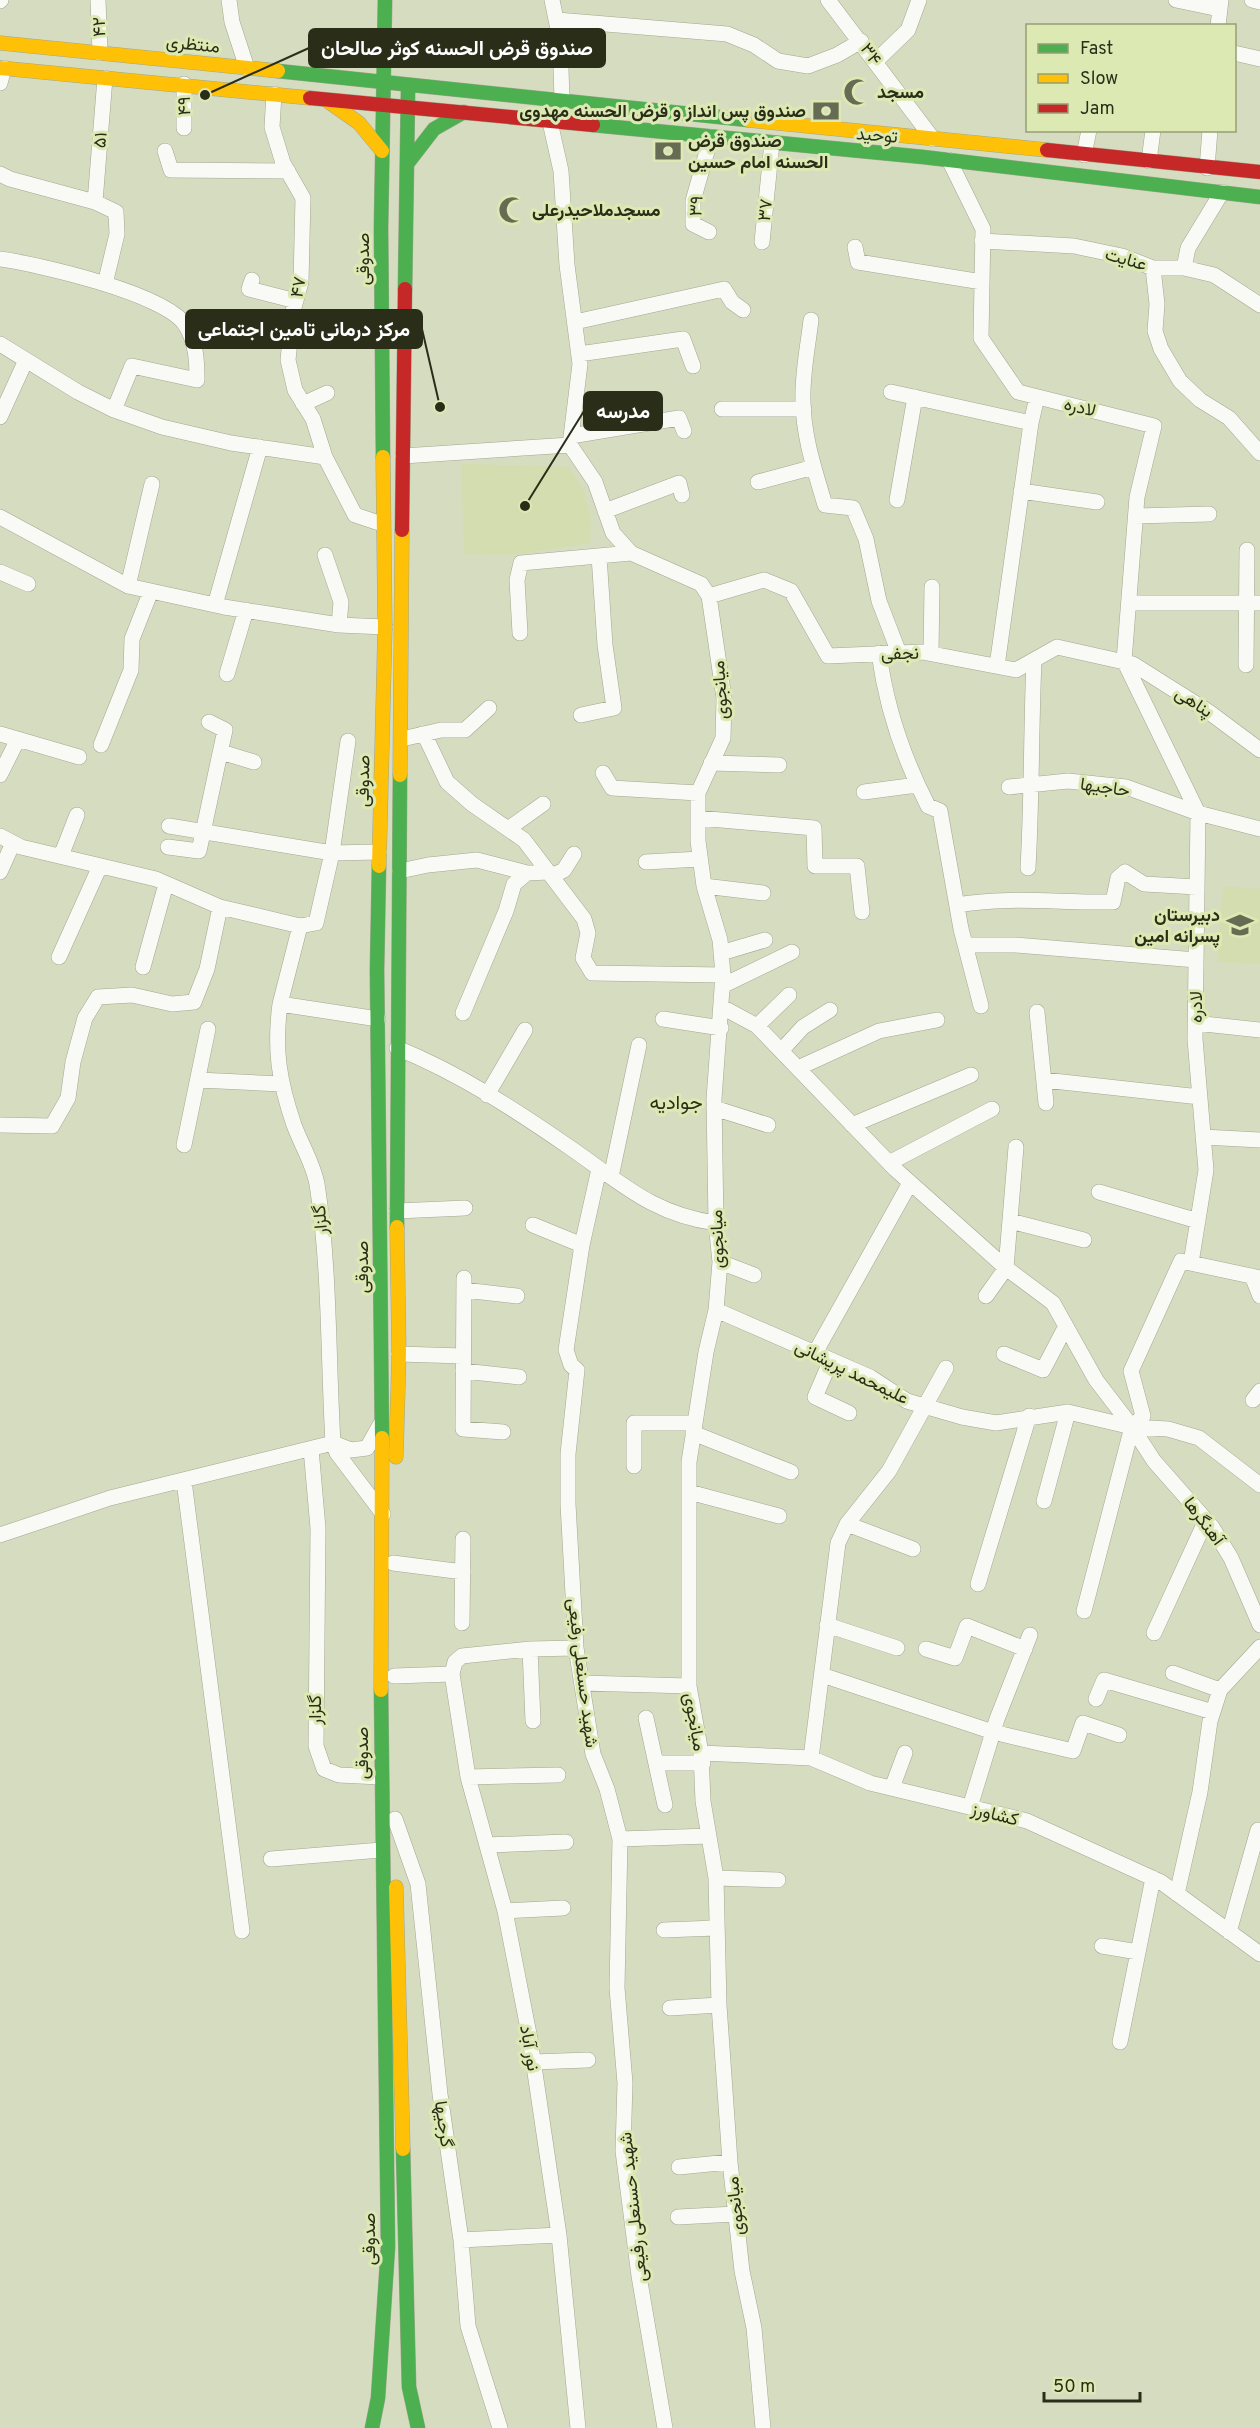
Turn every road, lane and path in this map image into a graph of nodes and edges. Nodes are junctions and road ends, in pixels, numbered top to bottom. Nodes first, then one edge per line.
1 (98, 0) edge
2 (229, 0) edge
3 (385, 0) edge
4 (552, 0) edge
5 (828, 0) edge
6 (920, 0) edge
7 (1176, 0) edge
8 (1252, 0) edge
9 (1260, 2) edge
10 (1220, 4) edge
11 (556, 20) junction
12 (1218, 24) edge
13 (861, 41) junction
14 (0, 43) edge
15 (100, 53) junction
16 (1236, 53) edge
17 (1260, 59) edge
18 (876, 62) junction
19 (247, 68) junction
20 (1, 73) edge
21 (105, 78) junction
22 (383, 82) junction
23 (184, 84) junction
24 (408, 84) junction
25 (273, 94) junction
26 (322, 99) junction
27 (562, 99) junction
28 (383, 105) junction
29 (408, 107) junction
30 (464, 112) junction
31 (550, 122) junction
32 (184, 128) dead end
33 (1089, 132) edge
34 (1154, 132) edge
35 (1210, 132) edge
36 (711, 137) junction
37 (933, 139) junction
38 (772, 143) junction
39 (1039, 150) junction
40 (165, 151) dead end
41 (382, 151) junction
42 (1084, 155) junction
43 (949, 160) junction
44 (1149, 161) junction
45 (407, 164) junction
46 (1207, 168) junction
47 (1036, 170) junction
48 (288, 171) junction
49 (1260, 172) edge
50 (0, 174) edge
51 (1222, 192) junction
52 (1260, 197) edge
53 (95, 202) junction
54 (709, 232) dead end
55 (982, 241) junction
56 (762, 242) dead end
57 (855, 248) dead end
58 (381, 256) junction
59 (406, 258) junction
60 (0, 260) edge
61 (1153, 268) junction
62 (1184, 268) junction
63 (252, 280) dead end
64 (982, 282) junction
65 (105, 284) junction
66 (296, 301) junction
67 (1260, 305) edge
68 (743, 310) dead end
69 (811, 320) dead end
70 (575, 322) junction
71 (0, 344) edge
72 (579, 354) junction
73 (26, 360) junction
74 (693, 366) dead end
75 (891, 392) dead end
76 (327, 393) dead end
77 (915, 397) junction
78 (1037, 397) junction
79 (303, 404) junction
80 (722, 409) dead end
81 (804, 409) junction
82 (114, 410) junction
83 (0, 417) edge
84 (1031, 423) junction
85 (684, 431) dead end
86 (571, 440) junction
87 (260, 447) junction
88 (1260, 453) edge
89 (403, 456) junction
90 (325, 457) junction
91 (814, 467) junction
92 (758, 482) dead end
93 (152, 484) dead end
94 (1021, 491) junction
95 (682, 495) dead end
96 (897, 500) dead end
97 (1097, 502) dead end
98 (605, 511) junction
99 (1209, 514) dead end
100 (1136, 516) junction
101 (0, 517) edge
102 (382, 524) junction
103 (1247, 550) dead end
104 (631, 554) junction
105 (325, 555) dead end
106 (599, 556) junction
107 (0, 572) edge
108 (28, 584) dead end
109 (128, 586) junction
110 (932, 587) dead end
111 (151, 591) junction
112 (709, 596) junction
113 (1129, 603) junction
114 (1253, 603) edge
115 (215, 605) junction
116 (246, 610) junction
117 (339, 626) junction
118 (385, 627) junction
119 (520, 633) dead end
120 (899, 652) junction
121 (879, 653) junction
122 (931, 653) junction
123 (1034, 660) junction
124 (1124, 661) junction
125 (1246, 665) dead end
126 (997, 666) junction
127 (227, 674) dead end
128 (489, 708) dead end
129 (581, 715) dead end
130 (208, 722) dead end
131 (0, 734) edge
132 (422, 735) junction
133 (18, 739) junction
134 (402, 739) junction
135 (348, 741) dead end
136 (101, 745) dead end
137 (1260, 750) edge
138 (221, 752) junction
139 (79, 757) dead end
140 (254, 762) dead end
141 (711, 764) junction
142 (779, 765) dead end
143 (603, 773) dead end
144 (0, 775) edge
145 (1033, 784) junction
146 (917, 785) junction
147 (1009, 787) dead end
148 (864, 792) dead end
149 (698, 793) junction
150 (543, 804) dead end
151 (1198, 813) junction
152 (77, 815) dead end
153 (698, 818) junction
154 (169, 826) dead end
155 (508, 829) junction
156 (1260, 829) edge
157 (203, 833) junction
158 (7, 840) edge
159 (168, 847) dead end
160 (380, 852) junction
161 (332, 853) junction
162 (574, 854) dead end
163 (61, 856) junction
164 (700, 859) junction
165 (646, 862) dead end
166 (100, 866) junction
167 (1028, 868) dead end
168 (400, 871) junction
169 (0, 872) edge
170 (527, 873) junction
171 (550, 874) junction
172 (166, 884) junction
173 (704, 886) junction
174 (1197, 887) junction
175 (763, 893) dead end
176 (957, 905) junction
177 (220, 907) junction
178 (862, 912) dead end
179 (300, 926) junction
180 (765, 940) dead end
181 (965, 945) junction
182 (792, 952) dead end
183 (721, 954) junction
184 (59, 957) dead end
185 (1196, 960) junction
186 (143, 967) dead end
187 (722, 980) junction
188 (789, 995) dead end
189 (280, 1004) junction
190 (981, 1006) dead end
191 (722, 1007) junction
192 (830, 1010) dead end
193 (1037, 1012) dead end
194 (464, 1013) dead end
195 (378, 1019) junction
196 (663, 1019) dead end
197 (937, 1020) dead end
198 (398, 1023) junction
199 (1195, 1023) junction
200 (757, 1026) junction
201 (721, 1028) junction
202 (208, 1029) dead end
203 (525, 1030) dead end
204 (1260, 1030) edge
205 (639, 1044) dead end
206 (378, 1045) junction
207 (398, 1048) junction
208 (781, 1051) junction
209 (798, 1068) junction
210 (971, 1075) dead end
211 (198, 1080) junction
212 (1044, 1080) junction
213 (282, 1084) junction
214 (487, 1095) junction
215 (1200, 1097) junction
216 (1046, 1103) dead end
217 (714, 1108) junction
218 (992, 1109) dead end
219 (0, 1125) edge
220 (768, 1125) dead end
221 (852, 1125) junction
222 (1203, 1137) junction
223 (1260, 1140) edge
224 (184, 1145) dead end
225 (1016, 1147) dead end
226 (889, 1163) junction
227 (605, 1173) junction
228 (910, 1183) junction
229 (1099, 1192) dead end
230 (465, 1208) dead end
231 (397, 1211) junction
232 (1010, 1221) junction
233 (1198, 1221) junction
234 (716, 1223) junction
235 (533, 1225) dead end
236 (1084, 1240) dead end
237 (582, 1245) junction
238 (720, 1262) junction
239 (1191, 1263) junction
240 (1006, 1268) junction
241 (753, 1275) dead end
242 (1256, 1277) edge
243 (517, 1296) dead end
244 (986, 1296) dead end
245 (1260, 1296) edge
246 (716, 1310) junction
247 (1066, 1326) junction
248 (815, 1353) junction
249 (399, 1354) junction
250 (1004, 1354) dead end
251 (831, 1360) junction
252 (463, 1363) junction
253 (946, 1368) dead end
254 (519, 1377) dead end
255 (926, 1407) junction
256 (1068, 1412) junction
257 (849, 1413) dead end
258 (1029, 1416) junction
259 (382, 1418) junction
260 (1132, 1426) junction
261 (694, 1428) junction
262 (503, 1432) dead end
263 (333, 1443) junction
264 (311, 1449) junction
265 (634, 1466) dead end
266 (791, 1472) dead end
267 (184, 1481) junction
268 (1260, 1485) edge
269 (689, 1492) junction
270 (1044, 1501) dead end
271 (383, 1514) junction
272 (779, 1516) dead end
273 (1206, 1520) junction
274 (847, 1524) junction
275 (0, 1535) edge
276 (463, 1539) dead end
277 (913, 1549) dead end
278 (393, 1563) junction
279 (463, 1572) junction
280 (978, 1584) dead end
281 (1084, 1611) dead end
282 (462, 1623) dead end
283 (827, 1625) junction
284 (1260, 1625) edge
285 (1154, 1633) dead end
286 (1260, 1647) edge
287 (576, 1648) junction
288 (897, 1648) dead end
289 (530, 1649) junction
290 (926, 1649) dead end
291 (1173, 1673) dead end
292 (452, 1674) junction
293 (822, 1675) junction
294 (394, 1676) junction
295 (582, 1683) junction
296 (689, 1686) junction
297 (1220, 1689) junction
298 (1096, 1700) dead end
299 (1213, 1712) junction
300 (646, 1718) dead end
301 (533, 1721) dead end
302 (993, 1732) junction
303 (1119, 1735) dead end
304 (905, 1753) dead end
305 (702, 1758) junction
306 (811, 1758) junction
307 (657, 1763) junction
308 (558, 1774) dead end
309 (380, 1777) junction
310 (468, 1778) junction
311 (892, 1788) junction
312 (665, 1805) dead end
313 (970, 1807) junction
314 (395, 1819) junction
315 (1258, 1830) dead end
316 (709, 1836) junction
317 (620, 1839) junction
318 (566, 1842) dead end
319 (487, 1845) junction
320 (381, 1850) junction
321 (271, 1859) dead end
322 (716, 1878) junction
323 (1153, 1878) junction
324 (778, 1880) dead end
325 (1177, 1894) junction
326 (563, 1908) dead end
327 (505, 1911) junction
328 (716, 1928) junction
329 (664, 1930) dead end
330 (242, 1931) dead end
331 (1229, 1932) junction
332 (1102, 1946) dead end
333 (1138, 1952) junction
334 (1260, 1954) edge
335 (720, 2005) junction
336 (670, 2007) dead end
337 (1120, 2042) dead end
338 (588, 2060) dead end
339 (533, 2062) junction
340 (730, 2162) junction
341 (679, 2167) dead end
342 (735, 2214) junction
343 (678, 2217) dead end
344 (559, 2235) junction
345 (461, 2240) junction
346 (375, 2426) edge
347 (418, 2428) edge
348 (500, 2428) edge
349 (578, 2428) edge
350 (665, 2428) edge
351 (763, 2428) edge

1 - 15 street, ۴۲
2 - 19 street
3 - 22 main road, صدوقی
4 - 11 street
5 - 13 street, ۳۴
6 - 18 street
7 - 10 street
8 - 9 street
10 - 12 street
11 - 13 street
11 - 27 street
13 - 18 street, ۳۴
14 - 15 main road, منتظری
15 - 19 main road, منتظری
16 - 17 street
18 - 37 street, ۳۴
19 - 22 main road, منتظری
20 - 21 main road
21 - 23 main road
21 - 53 street, ۵۱
22 - 24 main road, توحید
22 - 28 main road, صدوقی
23 - 25 main road
23 - 32 street, ۴۹
24 - 27 main road, توحید
24 - 29 main road, صدوقی
25 - 26 main road
25 - 48 street, ۴۷
26 - 28 main road
26 - 41 main road
27 - 37 main road, توحید
28 - 29 main road, توحید
28 - 41 main road, صدوقی
29 - 30 main road, توحید
29 - 45 main road, صدوقی
30 - 31 main road, توحید
30 - 45 main road
31 - 36 main road, توحید
31 - 70 street
33 - 42 street
34 - 44 street
35 - 46 street
36 - 38 main road, توحید
36 - 54 street, ۳۹
37 - 39 main road, توحید
38 - 43 main road, توحید
38 - 56 street, ۳۷
39 - 42 main road, توحید
39 - 47 main road
40 - 48 street
41 - 58 main road, صدوقی
42 - 44 main road, توحید
43 - 47 main road, توحید
43 - 55 street, لادره
44 - 46 main road, توحید
45 - 59 main road, صدوقی
46 - 49 main road, توحید
47 - 51 main road, توحید
48 - 66 street, ۴۷
50 - 53 street
51 - 52 main road, توحید
51 - 62 street
53 - 65 street
55 - 61 street, عنایت
55 - 64 street, لادره
57 - 64 street
58 - 59 main road
58 - 102 main road, صدوقی
59 - 89 main road, صدوقی
60 - 65 street
61 - 62 street, عنایت
61 - 88 street
62 - 67 street, عنایت
63 - 66 street
64 - 78 street, لادره
65 - 82 street
66 - 79 street, ۴۷
68 - 70 street
69 - 81 street
70 - 72 street
71 - 73 street
72 - 74 street
72 - 86 street
73 - 82 street
73 - 83 street
75 - 77 street
76 - 79 street
77 - 84 street
77 - 96 street
78 - 84 street
78 - 100 street, لادره
79 - 90 street, ۴۷
80 - 81 street
81 - 91 street
82 - 87 street
84 - 94 street
85 - 86 street
86 - 89 street
86 - 98 street
87 - 90 street
87 - 115 street
89 - 134 main road, صدوقی
90 - 102 street, ۴۷
91 - 92 street
91 - 120 street
93 - 109 street
94 - 97 street
94 - 126 street
95 - 98 street
98 - 104 street
99 - 100 street
100 - 113 street, لادره
101 - 109 street
102 - 118 main road, صدوقی
103 - 114 street
104 - 106 street
104 - 112 street
105 - 117 street
106 - 119 street
106 - 129 street
107 - 108 street
109 - 111 street
110 - 122 street
111 - 115 street
111 - 136 street
112 - 121 street, نجفی
112 - 141 street, میانجوی
113 - 114 street
113 - 124 street, لادره
114 - 125 street
115 - 116 street
116 - 117 street
116 - 127 street
117 - 118 street
118 - 160 main road, صدوقی
120 - 121 street, نجفی
120 - 122 street, نجفی
121 - 146 street
122 - 126 street, نجفی
123 - 124 street, نجفی
123 - 126 street, نجفی
123 - 145 street
124 - 137 street, پناهی
124 - 151 street
128 - 132 street
130 - 138 street
131 - 133 street
132 - 134 street
132 - 155 street
133 - 139 street
133 - 144 street
134 - 168 main road, صدوقی
135 - 161 street
138 - 140 street
138 - 157 street
141 - 142 street
141 - 149 street, میانجوی
143 - 149 street
145 - 147 street, حاجیها
145 - 151 street, حاجیها
145 - 167 street
146 - 148 street
146 - 176 street
149 - 153 street, میانجوی
150 - 155 street
151 - 156 street
151 - 174 street, لادره
152 - 163 street
153 - 164 street, میانجوی
153 - 178 street
154 - 157 street
155 - 171 street
157 - 159 street
157 - 161 street
158 - 163 street
158 - 169 street
160 - 161 street
160 - 195 main road, صدوقی
161 - 179 street
162 - 171 street
163 - 166 street
164 - 165 street
164 - 173 street, میانجوی
166 - 172 street
166 - 184 street
168 - 170 street
168 - 198 main road, صدوقی
170 - 171 street
170 - 194 street
171 - 187 street
172 - 177 street
172 - 186 street
173 - 175 street
173 - 183 street, میانجوی
174 - 176 street
174 - 185 street, لادره
176 - 181 street
177 - 179 street
177 - 219 street
179 - 189 street, گلزار
180 - 183 street
181 - 185 street
181 - 190 street
182 - 187 street
183 - 187 street, میانجوی
185 - 199 street, لادره
187 - 191 street, میانجوی
188 - 200 street
189 - 195 street
189 - 213 street, گلزار
191 - 200 street, آهنگرها
191 - 201 street, میانجوی
192 - 208 street
193 - 212 street
195 - 198 main road
195 - 206 main road, صدوقی
196 - 201 street
197 - 209 street
198 - 207 main road, صدوقی
199 - 204 street
199 - 215 street, لادره
200 - 208 street, آهنگرها
201 - 217 street, میانجوی
202 - 211 street
203 - 214 street
205 - 227 street, شهید حسنعلی رفیعی
206 - 207 main road
206 - 259 main road, صدوقی
207 - 214 street
207 - 231 main road, صدوقی
208 - 209 street, آهنگرها
209 - 221 street, آهنگرها
210 - 221 street
211 - 213 street
211 - 224 street
212 - 215 street
212 - 216 street
213 - 263 street, گلزار
214 - 227 street
215 - 222 street, لادره
217 - 220 street
217 - 234 street, میانجوی
218 - 226 street
221 - 226 street, آهنگرها
222 - 223 street
222 - 233 street, لادره
225 - 232 street
226 - 228 street, آهنگرها
227 - 234 street
227 - 237 street, شهید حسنعلی رفیعی
228 - 240 street, آهنگرها
228 - 248 street
229 - 233 street
230 - 231 street
231 - 249 main road, صدوقی
232 - 236 street
232 - 240 street
233 - 239 street, لادره
234 - 238 street, میانجوی
235 - 237 street
237 - 287 street, شهید حسنعلی رفیعی
238 - 241 street
238 - 246 street, میانجوی
239 - 242 street
239 - 260 street
240 - 244 street
240 - 247 street, آهنگرها
242 - 245 street
243 - 252 street
246 - 248 street, علیمحمد پریشانی
246 - 261 street, میانجوی
247 - 250 street
247 - 260 street, آهنگرها
248 - 251 street, علیمحمد پریشانی
249 - 252 street
249 - 278 main road, صدوقی
251 - 255 street, علیمحمد پریشانی
251 - 257 street
252 - 254 street
252 - 262 street
253 - 255 street
255 - 258 street, علیمحمد پریشانی
255 - 274 street
256 - 258 street, علیمحمد پریشانی
256 - 260 street, علیمحمد پریشانی
256 - 270 street
258 - 280 street
259 - 263 street
259 - 271 main road, صدوقی
260 - 268 street, علیمحمد پریشانی
260 - 273 street, آهنگرها
260 - 281 street
261 - 265 street
261 - 266 street
261 - 269 street, میانجوی
263 - 264 street
263 - 271 street
264 - 267 street
264 - 309 street, گلزار
267 - 275 street
267 - 330 street
269 - 272 street
269 - 296 street, میانجوی
271 - 309 main road, صدوقی
273 - 284 street, آهنگرها
273 - 285 street
274 - 277 street
274 - 283 street
276 - 279 street
278 - 279 street
278 - 294 main road, صدوقی
279 - 282 street
283 - 288 street
283 - 293 street
286 - 297 street
287 - 289 street
287 - 295 street, شهید حسنعلی رفیعی
289 - 292 street
289 - 301 street
290 - 302 street
291 - 297 street
292 - 294 street
292 - 310 street, نور آباد
293 - 302 street
293 - 306 street
294 - 314 main road, صدوقی
295 - 296 street
295 - 317 street, شهید حسنعلی رفیعی
296 - 305 street, میانجوی
297 - 299 street
298 - 299 street
299 - 325 street
300 - 307 street
302 - 303 street
302 - 313 street
304 - 311 street
305 - 306 street, کشاورز
305 - 307 street, کشاورز
305 - 316 street, میانجوی
306 - 311 street, کشاورز
307 - 312 street
308 - 310 street
309 - 320 main road, صدوقی
310 - 319 street, نور آباد
311 - 313 street, کشاورز
313 - 323 street, کشاورز
314 - 345 street, گرجیها
314 - 347 main road, صدوقی
315 - 331 street
316 - 317 street
316 - 322 street, میانجوی
317 - 350 street, شهید حسنعلی رفیعی
318 - 319 street
319 - 327 street, نور آباد
320 - 321 street
320 - 346 main road, صدوقی
322 - 324 street
322 - 328 street, میانجوی
323 - 325 street, کشاورز
323 - 333 street
325 - 331 street, کشاورز
326 - 327 street
327 - 339 street, نور آباد
328 - 329 street
328 - 335 street, میانجوی
331 - 334 street, کشاورز
332 - 333 street
333 - 337 street
335 - 336 street
335 - 340 street, میانجوی
338 - 339 street
339 - 344 street, نور آباد
340 - 341 street
340 - 342 street, میانجوی
342 - 343 street
342 - 351 street, میانجوی
344 - 345 street
344 - 349 street, نور آباد
345 - 348 street, گرجیها

